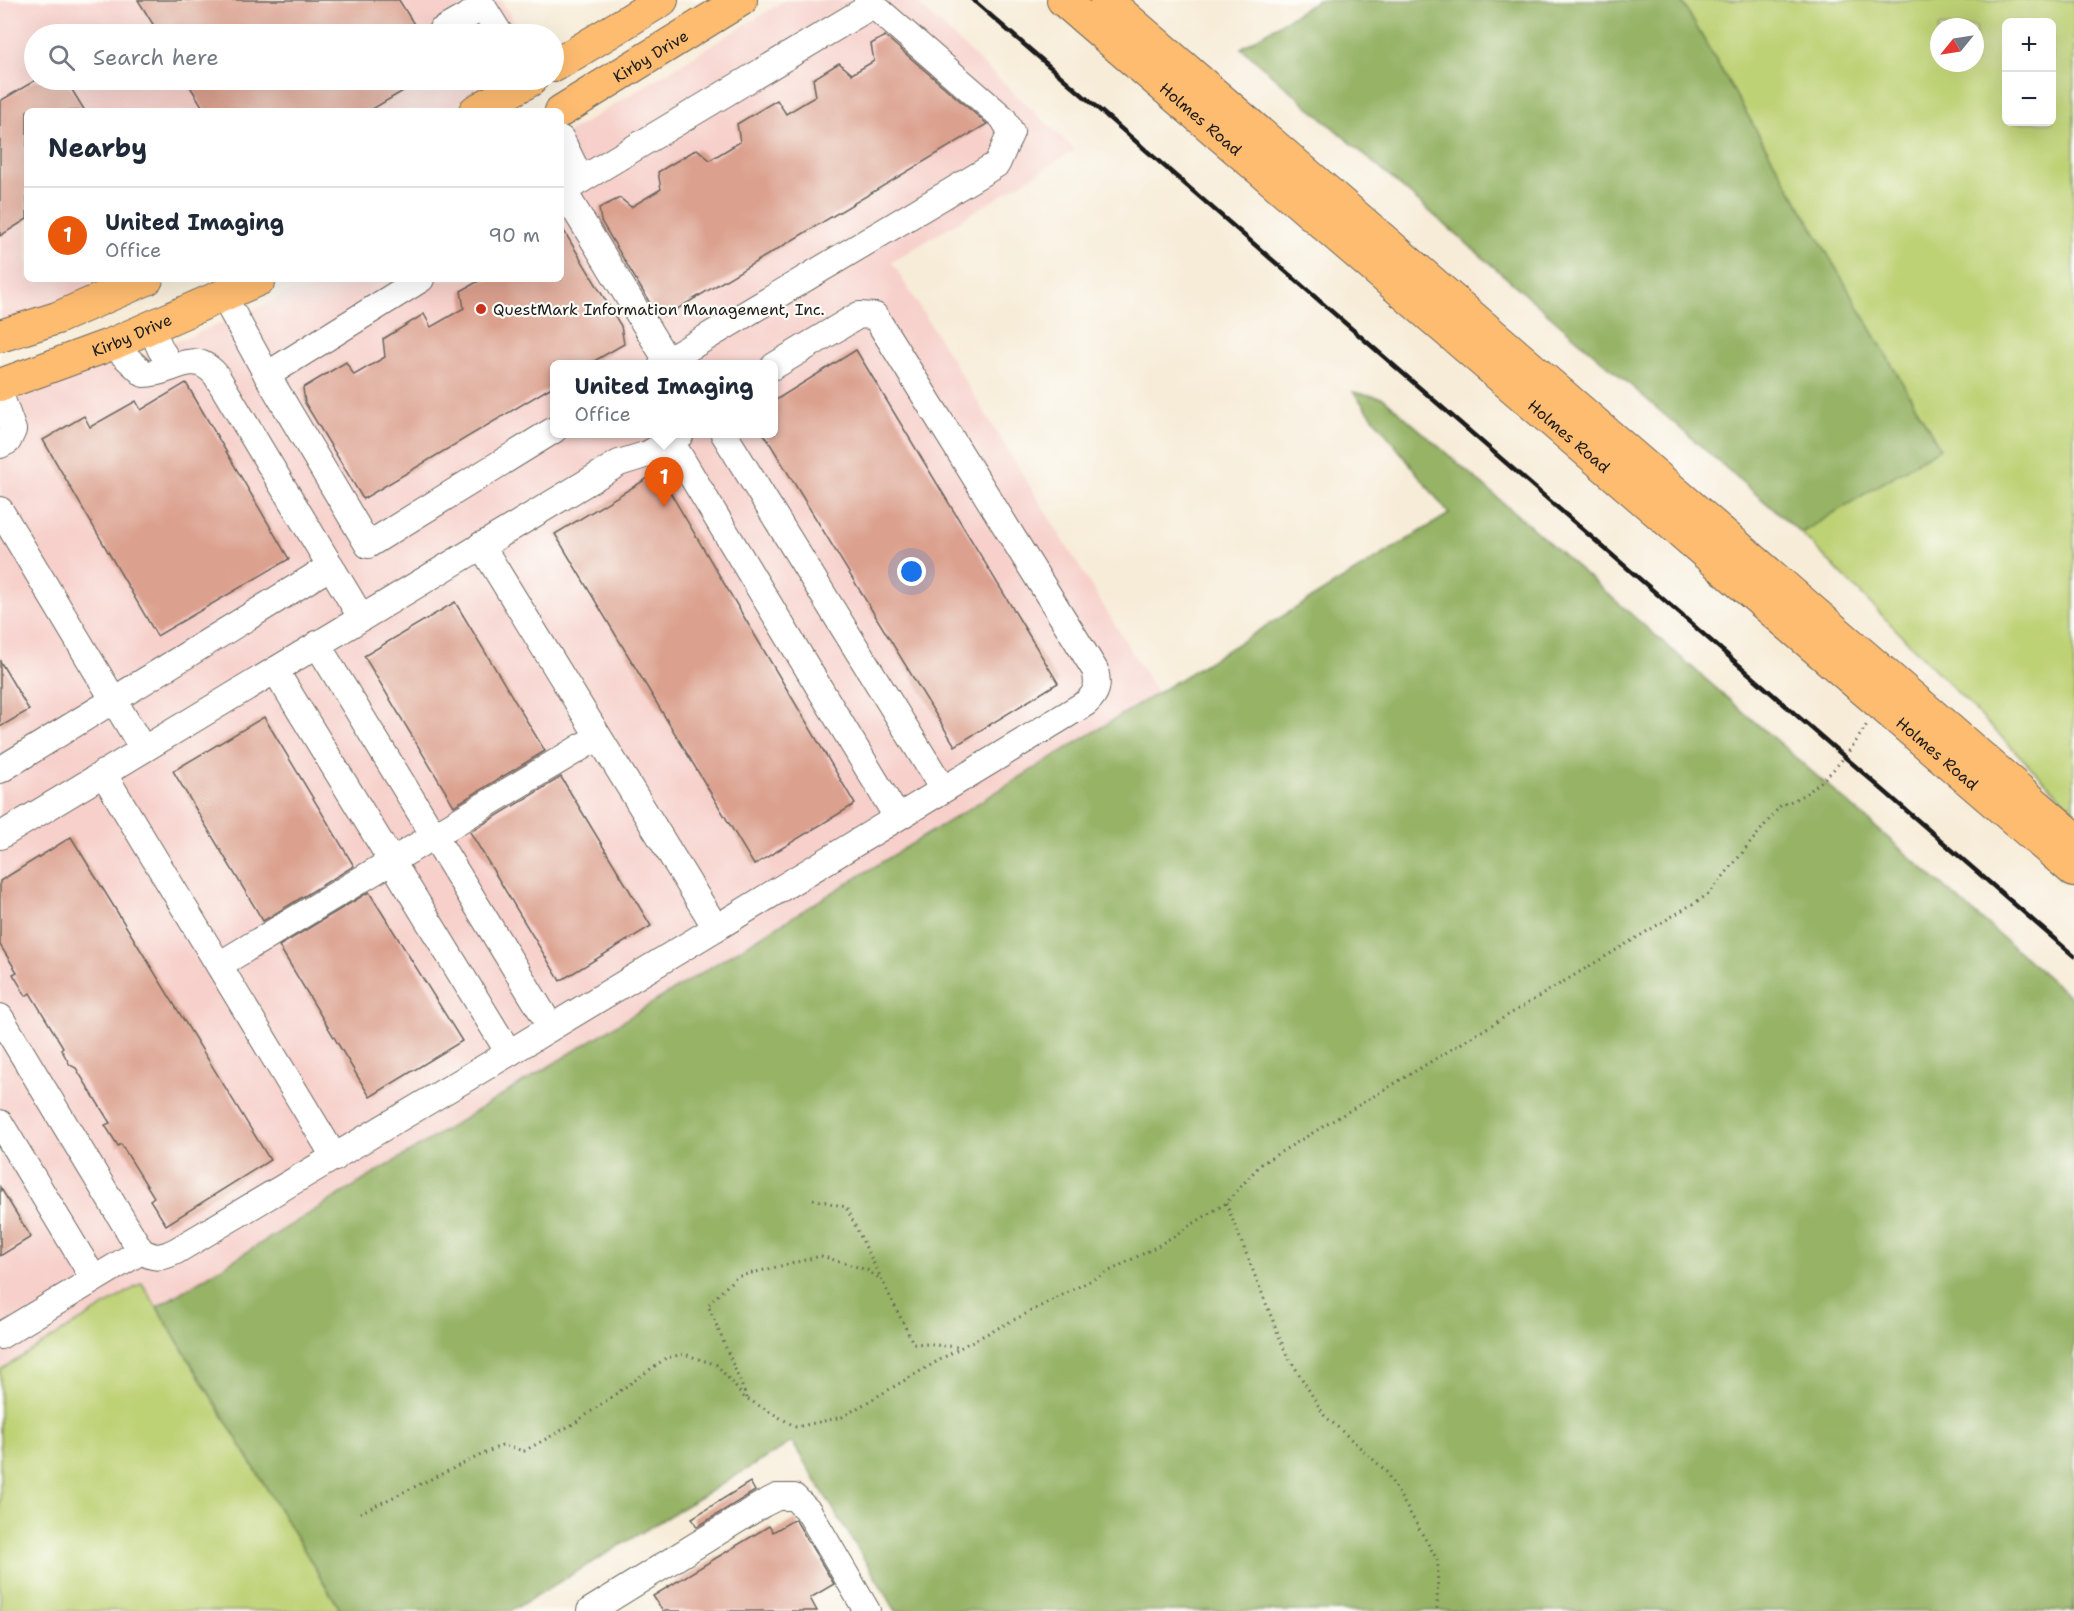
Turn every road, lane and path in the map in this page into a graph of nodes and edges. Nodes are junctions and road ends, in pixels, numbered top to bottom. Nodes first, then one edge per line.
1 (662, 0) edge
2 (741, 0) edge
3 (1063, 0) edge
4 (1106, 0) edge
5 (481, 3) edge
6 (869, 3) edge
7 (451, 24) edge
8 (494, 24) edge
9 (564, 59) edge
10 (511, 90) edge
11 (539, 90) edge
12 (480, 108) edge
13 (545, 108) edge
14 (564, 109) edge
15 (564, 157) edge
16 (569, 187) edge
17 (140, 282) edge
18 (247, 282) edge
19 (416, 282) edge
20 (220, 288) edge
21 (151, 328) junction
22 (0, 336) edge
23 (112, 344) junction
24 (664, 360) edge
25 (671, 360) edge
26 (778, 364) edge
27 (172, 367) junction
28 (267, 375) junction
29 (0, 385) edge
30 (0, 394) edge
31 (550, 433) edge
32 (673, 438) edge
33 (676, 438) edge
34 (726, 438) edge
35 (0, 446) edge
36 (0, 510) edge
37 (481, 546) junction
38 (331, 566) junction
39 (362, 617) junction
40 (317, 644) junction
41 (275, 670) junction
42 (113, 700) junction
43 (1880, 702) junction
44 (598, 737) junction
45 (143, 749) junction
46 (0, 770) edge
47 (104, 773) junction
48 (943, 789) junction
49 (897, 817) junction
50 (0, 836) edge
51 (435, 836) junction
52 (2074, 837) edge
53 (391, 862) junction
54 (2074, 871) edge
55 (716, 928) junction
56 (219, 965) junction
57 (0, 1017) edge
58 (550, 1027) junction
59 (509, 1053) junction
60 (0, 1123) edge
61 (335, 1158) junction
62 (813, 1199) dead end
63 (1226, 1203) junction
64 (141, 1251) junction
65 (94, 1279) junction
66 (880, 1279) junction
67 (0, 1336) edge
68 (960, 1348) junction
69 (748, 1399) junction
70 (360, 1513) dead end
71 (620, 1603) edge
72 (590, 1611) edge
73 (867, 1611) edge
74 (1437, 1611) edge

1 - 9 main road
2 - 14 main road, Kirby Drive
3 - 43 main road, Holmes Road
4 - 52 main road, Holmes Road
5 - 7 lane
5 - 8 lane
6 - 16 lane
6 - 25 lane
10 - 12 main road
11 - 13 main road
15 - 16 lane
16 - 24 lane
17 - 22 main road
18 - 20 main road, Kirby Drive
19 - 28 lane
20 - 21 main road, Kirby Drive
20 - 28 lane
21 - 23 main road, Kirby Drive
21 - 27 lane
23 - 27 lane
23 - 29 main road, Kirby Drive
26 - 48 lane
27 - 38 lane
28 - 31 lane
30 - 35 lane
32 - 37 lane
33 - 49 lane
34 - 48 lane
36 - 42 lane
37 - 39 lane
37 - 44 lane
38 - 39 lane
38 - 42 lane
39 - 40 lane
40 - 41 lane
40 - 51 lane
41 - 45 lane
41 - 53 lane
42 - 45 lane
42 - 46 lane
43 - 54 main road, Holmes Road
43 - 63 path
44 - 51 lane
44 - 55 lane
45 - 47 lane
47 - 50 lane
47 - 56 lane
48 - 49 lane
49 - 55 lane
51 - 53 lane
51 - 58 lane
53 - 56 lane
53 - 59 lane
55 - 58 lane
56 - 61 lane
57 - 64 lane
58 - 59 lane
59 - 61 lane
60 - 65 lane
61 - 64 lane
62 - 66 path
63 - 68 path
63 - 74 path
64 - 65 lane
65 - 67 lane
66 - 68 path
66 - 69 path
68 - 69 path
69 - 70 path
71 - 72 lane
71 - 73 lane

